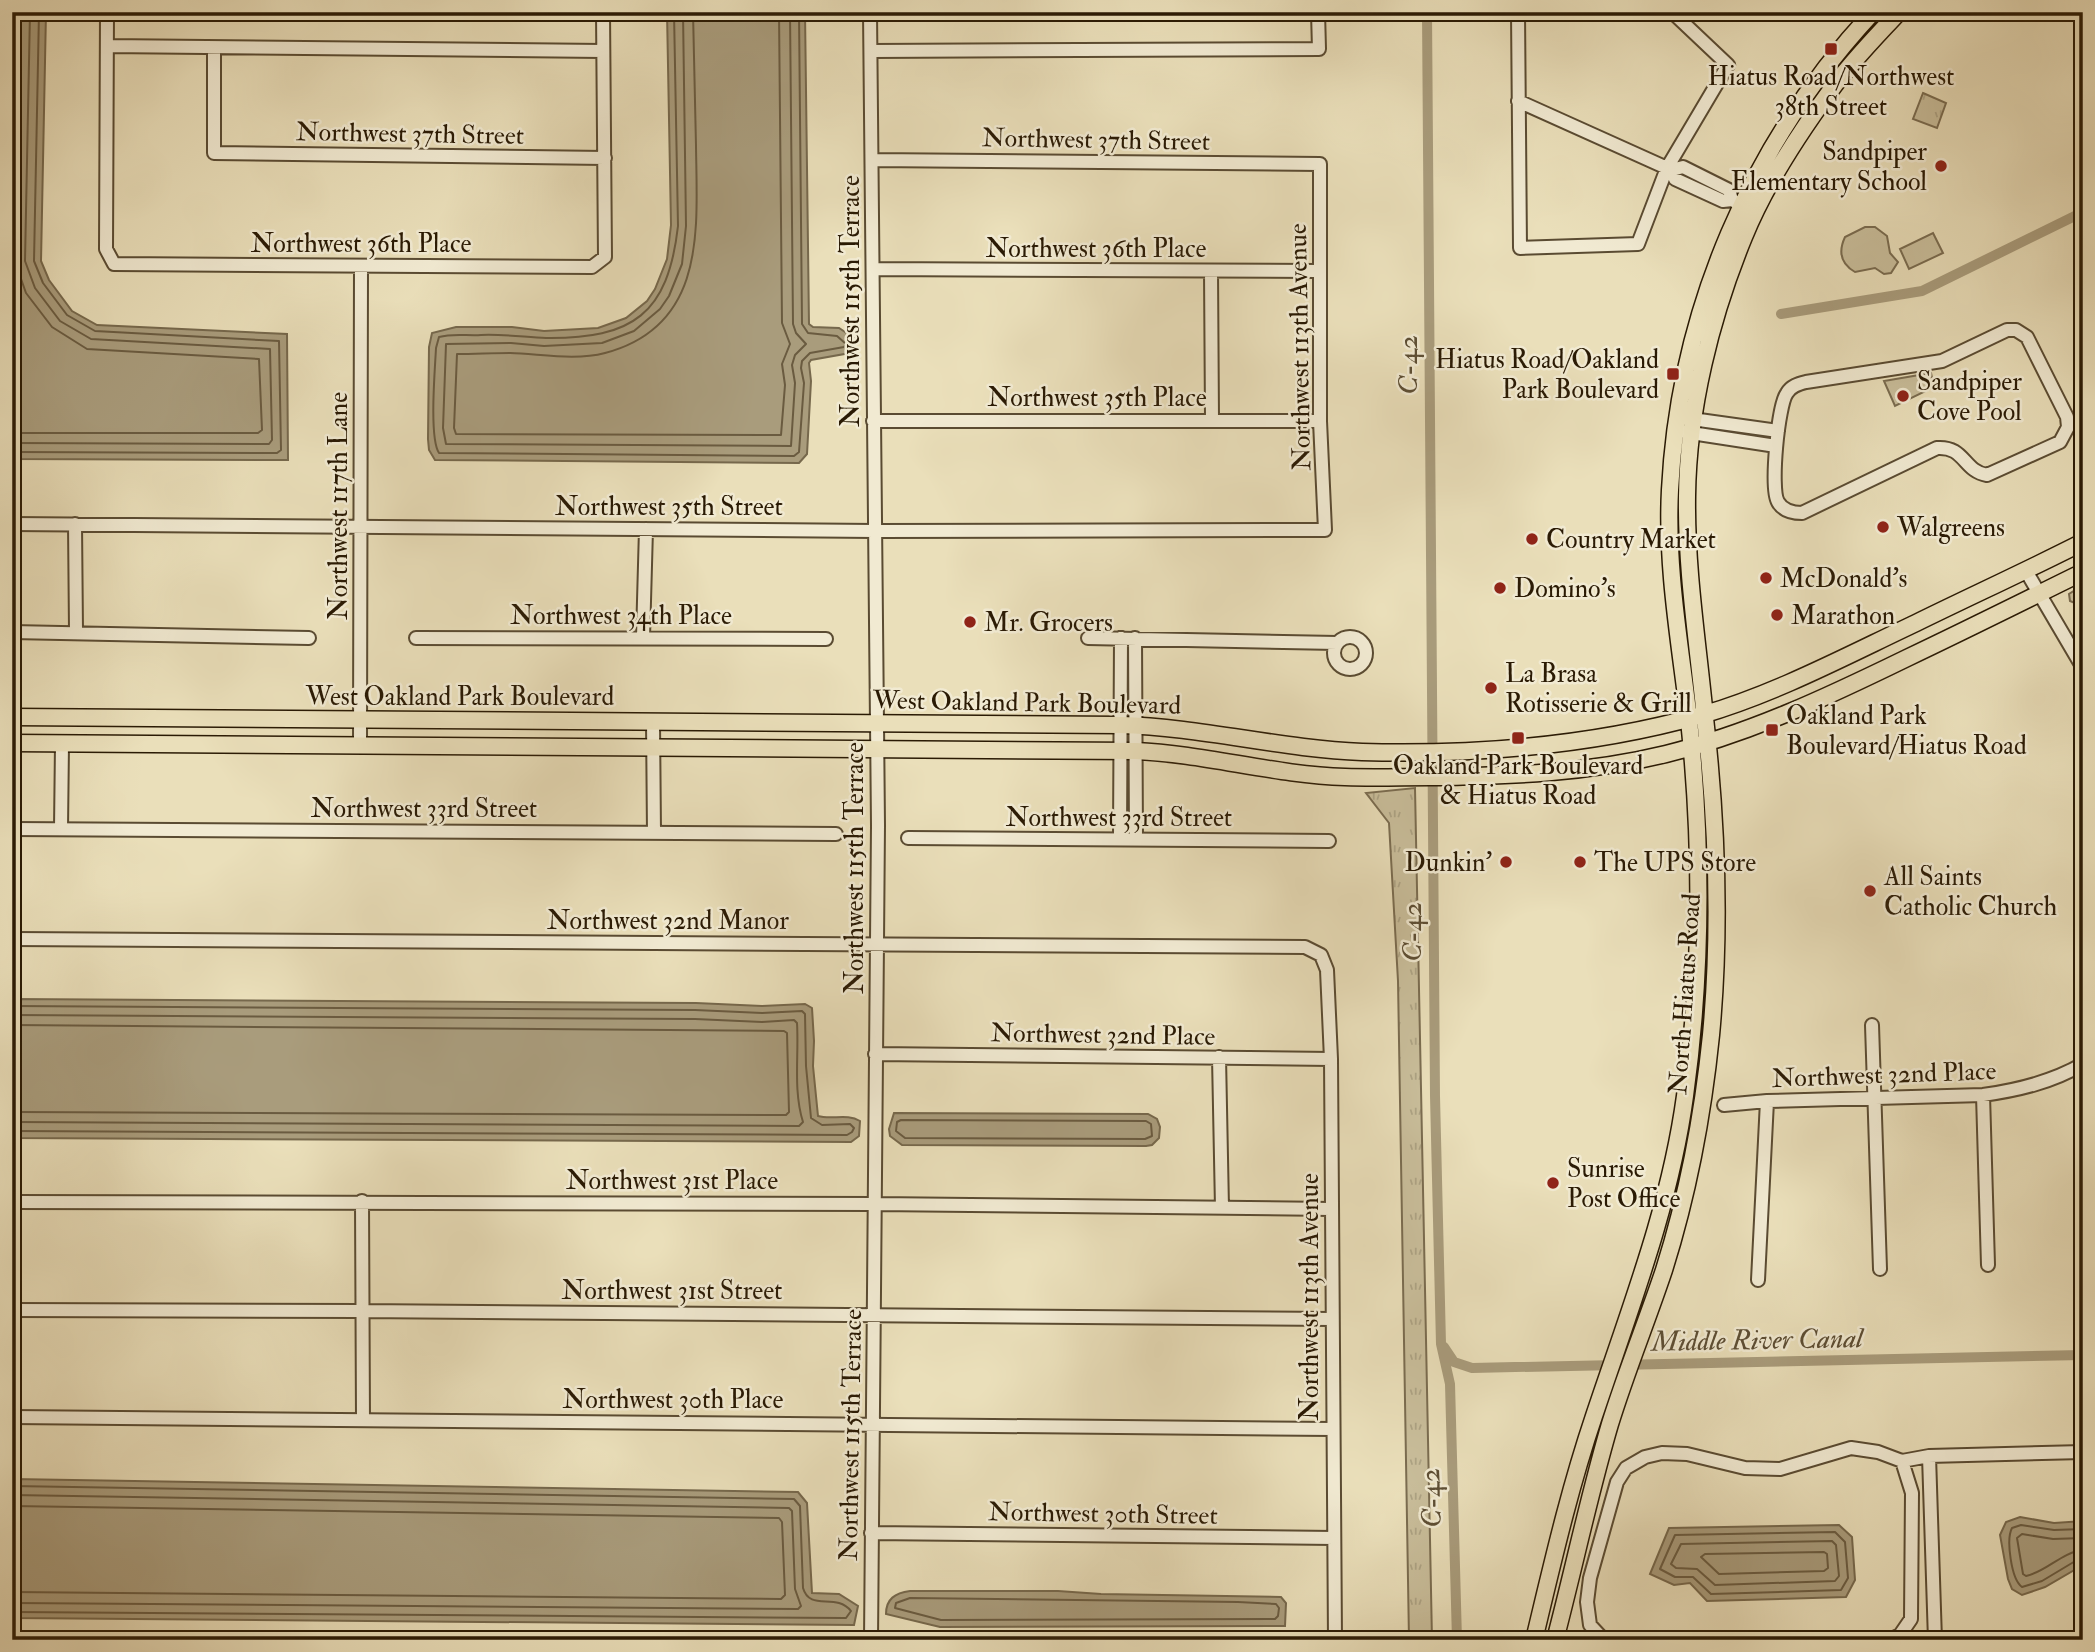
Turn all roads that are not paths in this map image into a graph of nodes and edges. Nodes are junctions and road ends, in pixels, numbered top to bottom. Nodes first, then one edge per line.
1 (107, 12) edge
2 (603, 12) edge
3 (870, 12) edge
4 (1318, 12) edge
5 (1518, 12) edge
6 (1672, 12) edge
7 (1899, 12) edge
8 (1868, 14) edge
9 (1883, 29) junction
10 (107, 46) junction
11 (214, 48) junction
12 (603, 51) junction
13 (871, 51) junction
14 (1518, 101) junction
15 (605, 158) junction
16 (872, 160) junction
17 (1320, 164) joint
18 (1670, 169) junction
19 (1736, 202) junction
20 (1756, 212) junction
21 (361, 266) junction
22 (873, 270) junction
23 (1211, 271) junction
24 (1318, 271) junction
25 (1212, 419) junction
26 (873, 421) junction
27 (1320, 421) junction
28 (1675, 424) junction
29 (1693, 427) junction
30 (1778, 431) junction
31 (1776, 446) junction
32 (12, 524) edge
33 (75, 524) junction
34 (360, 527) junction
35 (646, 529) junction
36 (1325, 530) joint
37 (875, 531) junction
38 (2083, 542) edge
39 (2026, 571) junction
40 (2083, 572) edge
41 (2038, 594) junction
42 (76, 631) junction
43 (12, 632) edge
44 (643, 637) junction
45 (309, 638) dead end
46 (416, 638) dead end
47 (1088, 638) dead end
48 (1121, 638) junction
49 (1135, 638) junction
50 (826, 639) dead end
51 (1337, 643) dead end
52 (2083, 668) edge
53 (1705, 714) junction
54 (12, 717) edge
55 (1689, 719) junction
56 (360, 720) junction
57 (653, 722) junction
58 (877, 723) junction
59 (1128, 725) junction
60 (1708, 742) junction
61 (12, 743) edge
62 (62, 744) junction
63 (360, 746) junction
64 (1691, 747) junction
65 (653, 748) junction
66 (877, 749) junction
67 (1128, 751) junction
68 (12, 829) edge
69 (61, 830) junction
70 (654, 832) junction
71 (836, 834) dead end
72 (908, 838) dead end
73 (1120, 839) junction
74 (1136, 839) junction
75 (1329, 841) dead end
76 (12, 939) edge
77 (877, 944) junction
78 (1321, 955) joint
79 (1872, 1025) dead end
80 (875, 1054) junction
81 (1219, 1058) junction
82 (1331, 1059) junction
83 (2083, 1064) edge
84 (1983, 1096) junction
85 (1874, 1098) junction
86 (1767, 1101) junction
87 (1724, 1105) dead end
88 (12, 1202) edge
89 (362, 1202) junction
90 (876, 1204) junction
91 (1222, 1209) junction
92 (1331, 1209) junction
93 (1988, 1265) dead end
94 (1880, 1269) dead end
95 (1758, 1280) dead end
96 (12, 1310) edge
97 (361, 1311) junction
98 (874, 1314) junction
99 (1332, 1319) junction
100 (12, 1417) edge
101 (363, 1420) junction
102 (872, 1424) junction
103 (1333, 1429) junction
104 (2083, 1452) edge
105 (1929, 1456) junction
106 (1902, 1461) junction
107 (871, 1533) junction
108 (1334, 1538) junction
109 (1895, 1637) edge
110 (871, 1640) edge
111 (1335, 1640) edge
112 (1534, 1640) edge
113 (1555, 1640) edge
114 (1604, 1640) edge
115 (1936, 1640) edge

1 - 10 street
2 - 12 street
3 - 13 street, Northwest 115th Terrace
4 - 13 street
5 - 14 street
6 - 18 street
7 - 9 main road, North Hiatus Road
8 - 9 street
8 - 19 main road, North Hiatus Road
9 - 20 main road, North Hiatus Road
10 - 11 street
10 - 21 street, Northwest 36th Place
11 - 12 street
11 - 15 street, Northwest 37th Street
12 - 15 street
13 - 16 street, Northwest 115th Terrace
14 - 18 street
14 - 18 street
15 - 21 street, Northwest 36th Place
16 - 17 street, Northwest 37th Street
16 - 22 street, Northwest 115th Terrace
17 - 24 street, Northwest 113th Avenue
18 - 19 street
19 - 20 street
19 - 28 main road, North Hiatus Road
20 - 29 main road, North Hiatus Road
21 - 34 street, Northwest 117th Lane
22 - 23 street, Northwest 36th Place
22 - 26 street, Northwest 115th Terrace
23 - 24 street, Northwest 36th Place
23 - 25 street
24 - 27 street, Northwest 113th Avenue
25 - 26 street, Northwest 35th Place
25 - 27 street, Northwest 35th Place
26 - 37 street, Northwest 115th Terrace
27 - 36 street, Northwest 113th Avenue
28 - 29 street
28 - 55 main road, North Hiatus Road
29 - 30 street
29 - 31 street
29 - 53 main road, North Hiatus Road
30 - 31 street
30 - 31 street
32 - 33 street, Northwest 35th Street
33 - 34 street, Northwest 35th Street
33 - 42 street
34 - 35 street, Northwest 35th Street
34 - 56 street, Northwest 117th Lane
35 - 37 street, Northwest 35th Street
35 - 44 street
36 - 37 street, Northwest 35th Street
37 - 58 street, Northwest 115th Terrace
38 - 39 main road, West Oakland Park Boulevard
39 - 41 street
39 - 53 main road, West Oakland Park Boulevard
40 - 41 main road, West Oakland Park Boulevard
41 - 52 street
41 - 60 main road, West Oakland Park Boulevard
42 - 43 street
42 - 45 street
44 - 46 street, Northwest 34th Place
44 - 50 street, Northwest 34th Place
47 - 48 street
48 - 49 street
48 - 59 street
49 - 51 street
49 - 59 street
53 - 55 main road, West Oakland Park Boulevard
53 - 60 main road, North Hiatus Road
54 - 56 main road, West Oakland Park Boulevard
55 - 59 main road, West Oakland Park Boulevard
55 - 64 main road, North Hiatus Road
56 - 57 main road, West Oakland Park Boulevard
56 - 63 street, Northwest 117th Lane
57 - 58 main road, West Oakland Park Boulevard
57 - 65 street
58 - 59 main road, West Oakland Park Boulevard
58 - 66 street, Northwest 115th Terrace
59 - 67 street
60 - 64 main road, West Oakland Park Boulevard
60 - 113 main road, North Hiatus Road
61 - 62 main road, West Oakland Park Boulevard
62 - 63 main road, West Oakland Park Boulevard
62 - 69 street
63 - 65 main road, West Oakland Park Boulevard
64 - 67 main road, West Oakland Park Boulevard
64 - 112 main road, North Hiatus Road
65 - 66 main road, West Oakland Park Boulevard
65 - 70 street
66 - 67 main road, West Oakland Park Boulevard
66 - 77 street, Northwest 115th Terrace
67 - 73 street
67 - 74 street
68 - 69 street, Northwest 33rd Street
69 - 70 street, Northwest 33rd Street
70 - 71 street, Northwest 33rd Street
72 - 73 street, Northwest 33rd Street
73 - 74 street, Northwest 33rd Street
74 - 75 street, Northwest 33rd Street
76 - 77 street, Northwest 32nd Manor
77 - 78 street, Northwest 32nd Manor
77 - 80 street, Northwest 115th Terrace
78 - 82 street, Northwest 113th Avenue
79 - 85 street
80 - 81 street, Northwest 32nd Place
80 - 90 street, Northwest 115th Terrace
81 - 82 street, Northwest 32nd Place
81 - 91 street
82 - 92 street, Northwest 113th Avenue
83 - 84 street, Northwest 32nd Place
84 - 85 street, Northwest 32nd Place
84 - 93 street
85 - 86 street, Northwest 32nd Place
85 - 94 street
86 - 87 street, Northwest 32nd Place
86 - 95 street
88 - 89 street, Northwest 31st Place
89 - 90 street, Northwest 31st Place
89 - 97 street
90 - 91 street, Northwest 31st Place
90 - 98 street, Northwest 115th Terrace
91 - 92 street, Northwest 31st Place
92 - 99 street, Northwest 113th Avenue
96 - 97 street, Northwest 31st Street
97 - 98 street, Northwest 31st Street
97 - 101 street
98 - 99 street, Northwest 31st Street
98 - 102 street, Northwest 115th Terrace
99 - 103 street, Northwest 113th Avenue
100 - 101 street, Northwest 30th Place
101 - 102 street, Northwest 30th Place
102 - 103 street, Northwest 30th Place
102 - 107 street, Northwest 115th Terrace
103 - 108 street, Northwest 113th Avenue
104 - 105 street
105 - 106 street
105 - 115 street
106 - 109 street
106 - 114 street
107 - 108 street, Northwest 30th Street
107 - 110 street, Northwest 115th Terrace
108 - 111 street, Northwest 113th Avenue

